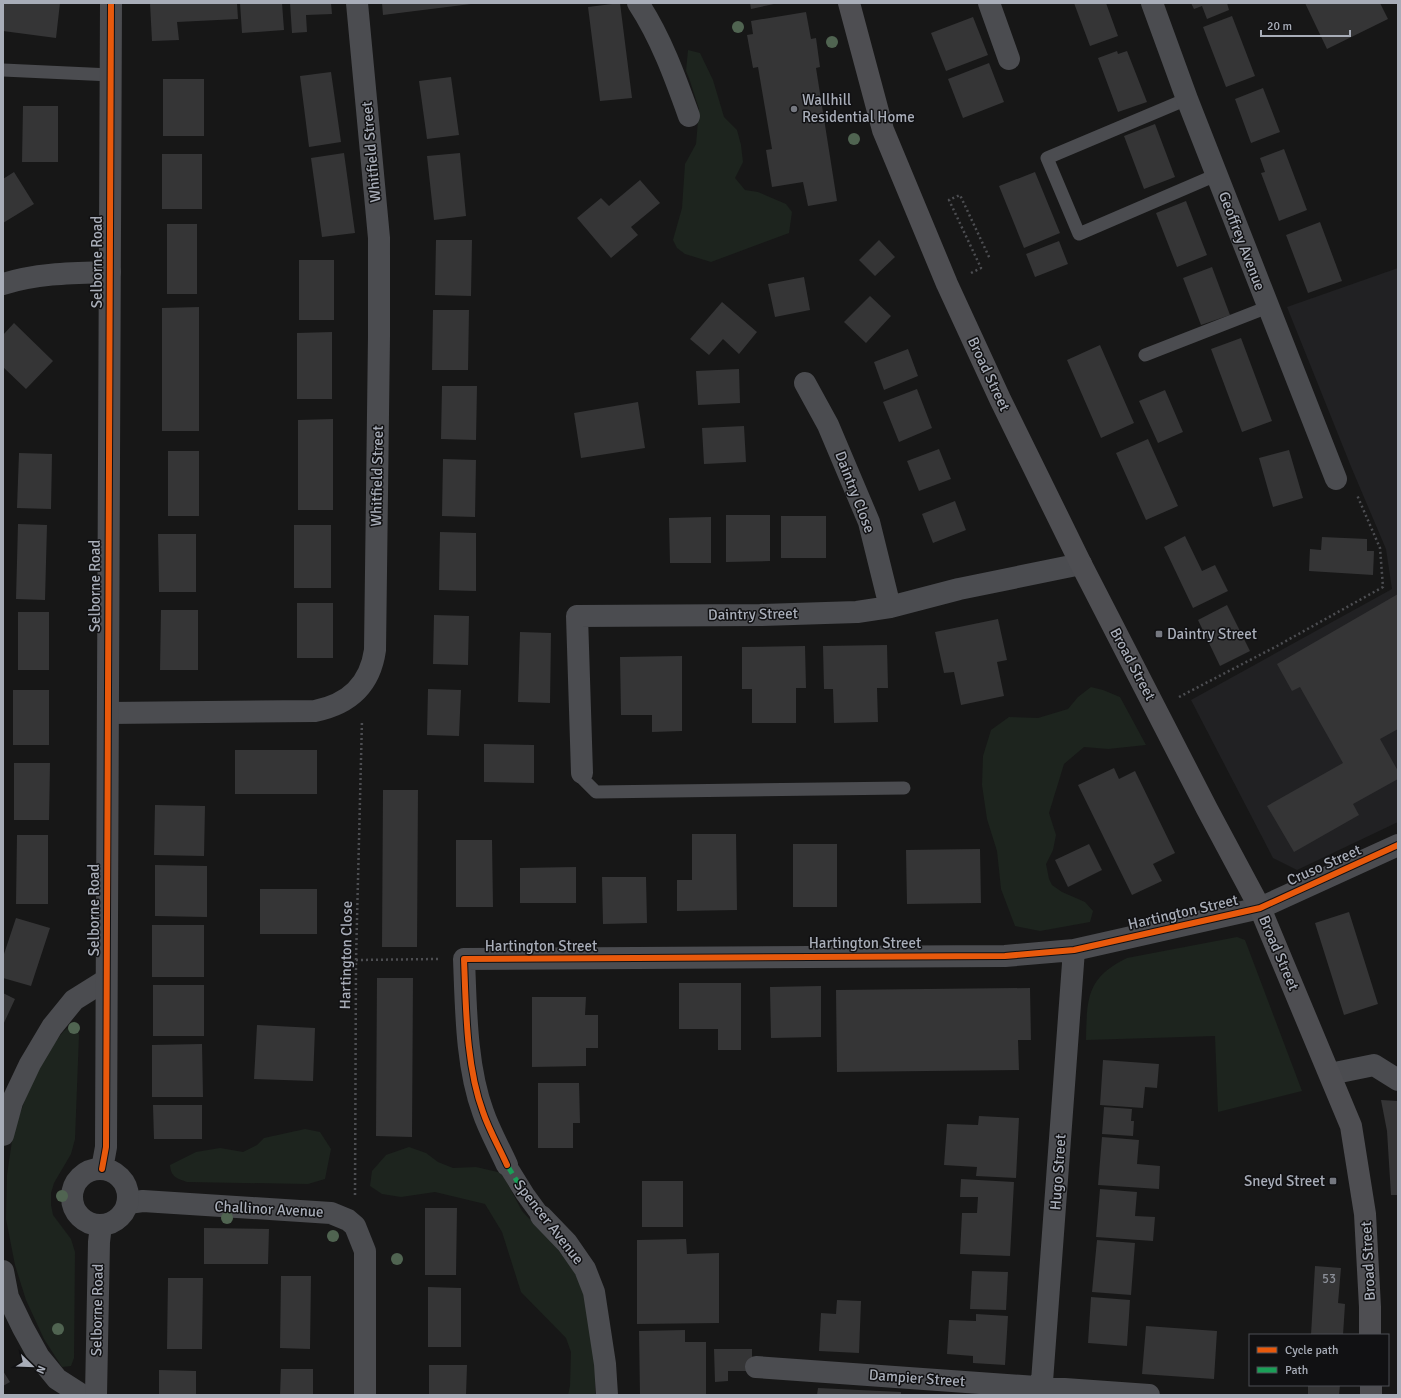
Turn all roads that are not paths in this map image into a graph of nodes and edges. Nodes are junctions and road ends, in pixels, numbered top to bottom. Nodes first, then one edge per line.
1 (111, 3) edge
2 (357, 3) edge
3 (638, 3) edge
4 (849, 3) edge
5 (989, 3) edge
6 (1152, 3) edge
7 (1010, 59) dead end
8 (3, 70) edge
9 (111, 75) junction
10 (1187, 99) junction
11 (689, 116) dead end
12 (1216, 175) junction
13 (110, 272) junction
14 (3, 284) edge
15 (1268, 307) junction
16 (1145, 355) dead end
17 (805, 383) dead end
18 (1336, 479) road end
19 (1080, 564) junction
20 (890, 607) junction
21 (108, 713) junction
22 (582, 773) joint
23 (904, 788) dead end
24 (1398, 845) edge
25 (1260, 908) junction
26 (1074, 950) junction
27 (464, 959) joint
28 (106, 980) junction
29 (1330, 1074) junction
30 (1398, 1080) edge
31 (3, 1135) edge
32 (507, 1165) joint
33 (102, 1169) junction
34 (128, 1203) junction
35 (541, 1216) joint
36 (101, 1225) junction
37 (3, 1271) edge
38 (1370, 1334) edge
39 (756, 1367) dead end
40 (1041, 1391) edge
41 (82, 1395) edge
42 (96, 1395) edge
43 (365, 1395) edge
44 (607, 1395) edge
45 (1149, 1395) edge

1 - 9 street, Selborne Road
2 - 21 street, Whitfield Street
3 - 11 street
4 - 19 highway, Broad Street
5 - 7 street
6 - 10 street, Geoffrey Avenue
8 - 9 lane
9 - 13 street, Selborne Road
10 - 12 street, Geoffrey Avenue
10 - 12 lane
12 - 15 street, Geoffrey Avenue
13 - 14 street
13 - 21 street, Selborne Road
15 - 16 lane
15 - 18 street, Geoffrey Avenue
17 - 20 street, Daintry Close
19 - 20 street, Daintry Street
19 - 25 highway, Broad Street
20 - 22 street, Daintry Street
21 - 28 street, Selborne Road
22 - 23 lane
24 - 25 street, Cruso Street
25 - 26 street, Hartington Street
25 - 29 highway, Broad Street
26 - 27 street, Hartington Street
26 - 40 street, Hugo Street
27 - 32 street, Spencer Avenue
28 - 31 street
28 - 33 street, Selborne Road
29 - 30 street
29 - 38 highway, Broad Street
32 - 35 street, Spencer Avenue
33 - 34 street
33 - 36 street
34 - 36 street
34 - 43 street, Challinor Avenue
35 - 44 street, Spencer Avenue
36 - 42 street, Selborne Road
37 - 41 street
39 - 40 street, Dampier Street
40 - 45 street, Dampier Street

